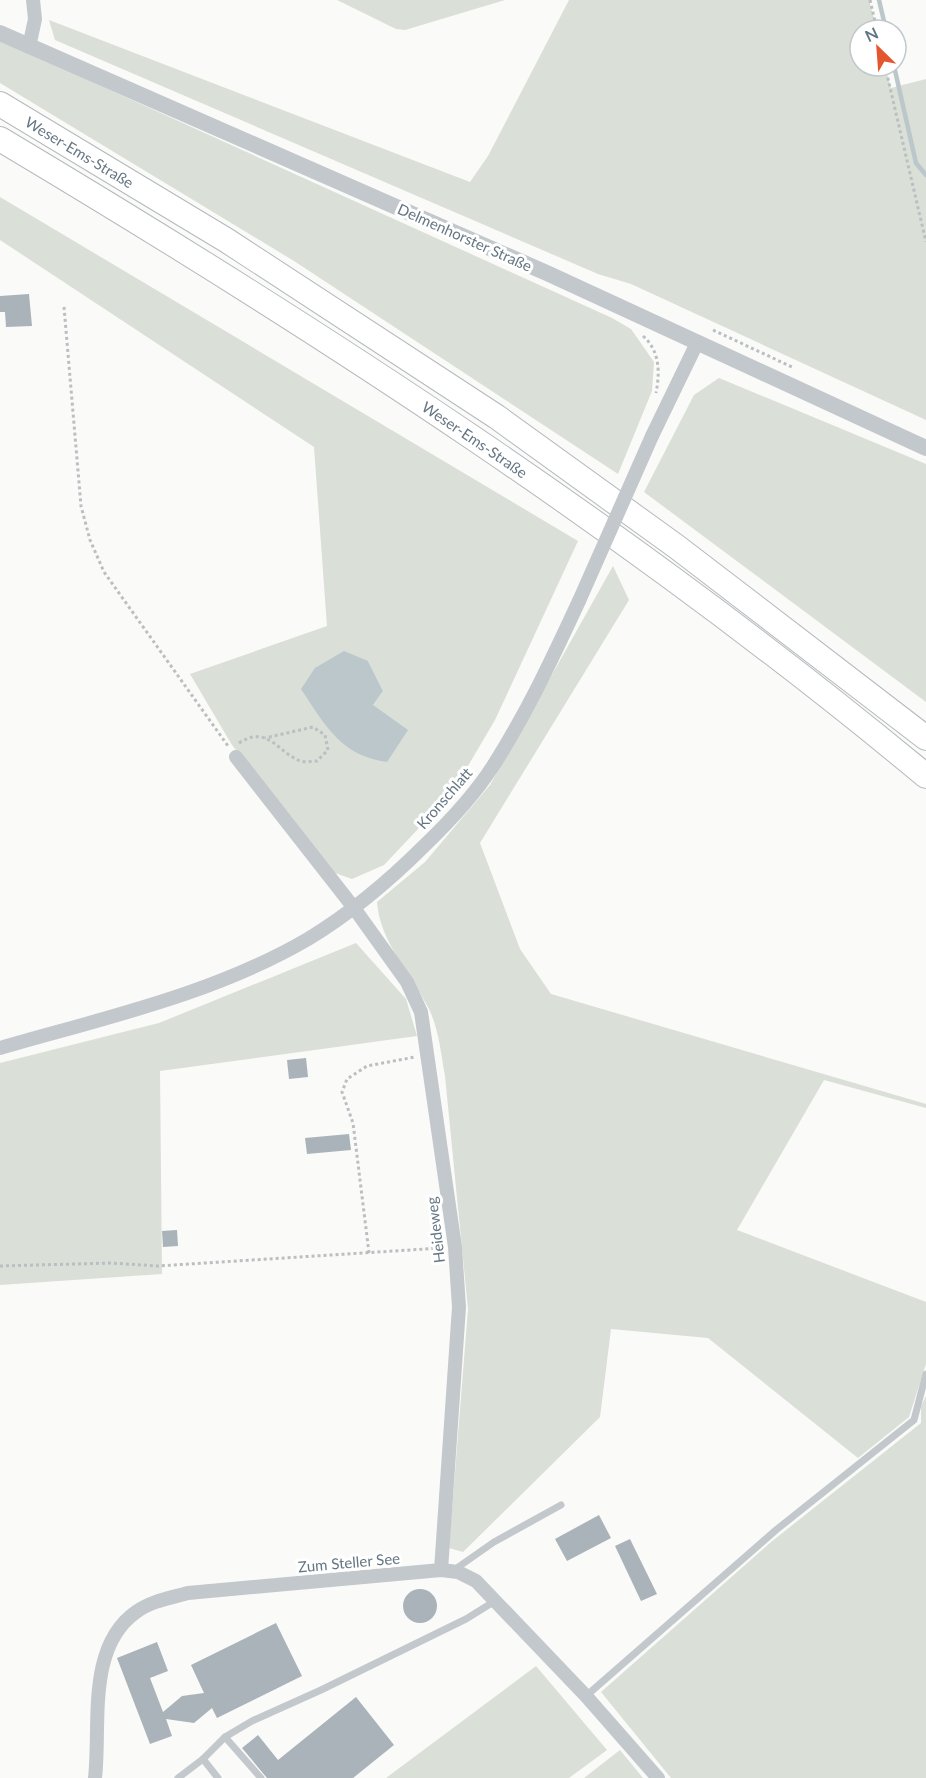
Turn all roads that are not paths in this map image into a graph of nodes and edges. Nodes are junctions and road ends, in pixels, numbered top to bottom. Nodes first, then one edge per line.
1 (33, 0) edge
2 (0, 33) edge
3 (29, 47) junction
4 (0, 104) edge
5 (0, 139) edge
6 (697, 343) junction
7 (926, 448) edge
8 (924, 735) edge
9 (236, 757) road end
10 (926, 776) edge
11 (354, 908) junction
12 (0, 1048) edge
13 (926, 1374) edge
14 (561, 1505) dead end
15 (446, 1570) junction
16 (495, 1600) junction
17 (586, 1696) junction
18 (225, 1737) junction
19 (203, 1759) junction
20 (95, 1778) edge
21 (178, 1778) edge
22 (218, 1778) edge
23 (261, 1778) edge
24 (658, 1778) edge

1 - 3 street
2 - 3 street, Delmenhorster Straße
3 - 6 street, Delmenhorster Straße
4 - 8 highway, Weser-Ems-Straße
5 - 10 highway, Weser-Ems-Straße
6 - 7 street, Delmenhorster Straße
6 - 11 street, Kronschlatt, bridge
9 - 11 street, Heideweg
11 - 12 street, Kronschlatt
11 - 15 street, Heideweg
13 - 17 lane
14 - 15 lane
15 - 16 street, Zum Steller See
15 - 20 street, Zum Steller See
16 - 17 street, Zum Steller See
16 - 18 lane
17 - 24 street, Zum Steller See
18 - 19 lane
18 - 23 lane
19 - 21 lane
19 - 22 lane

